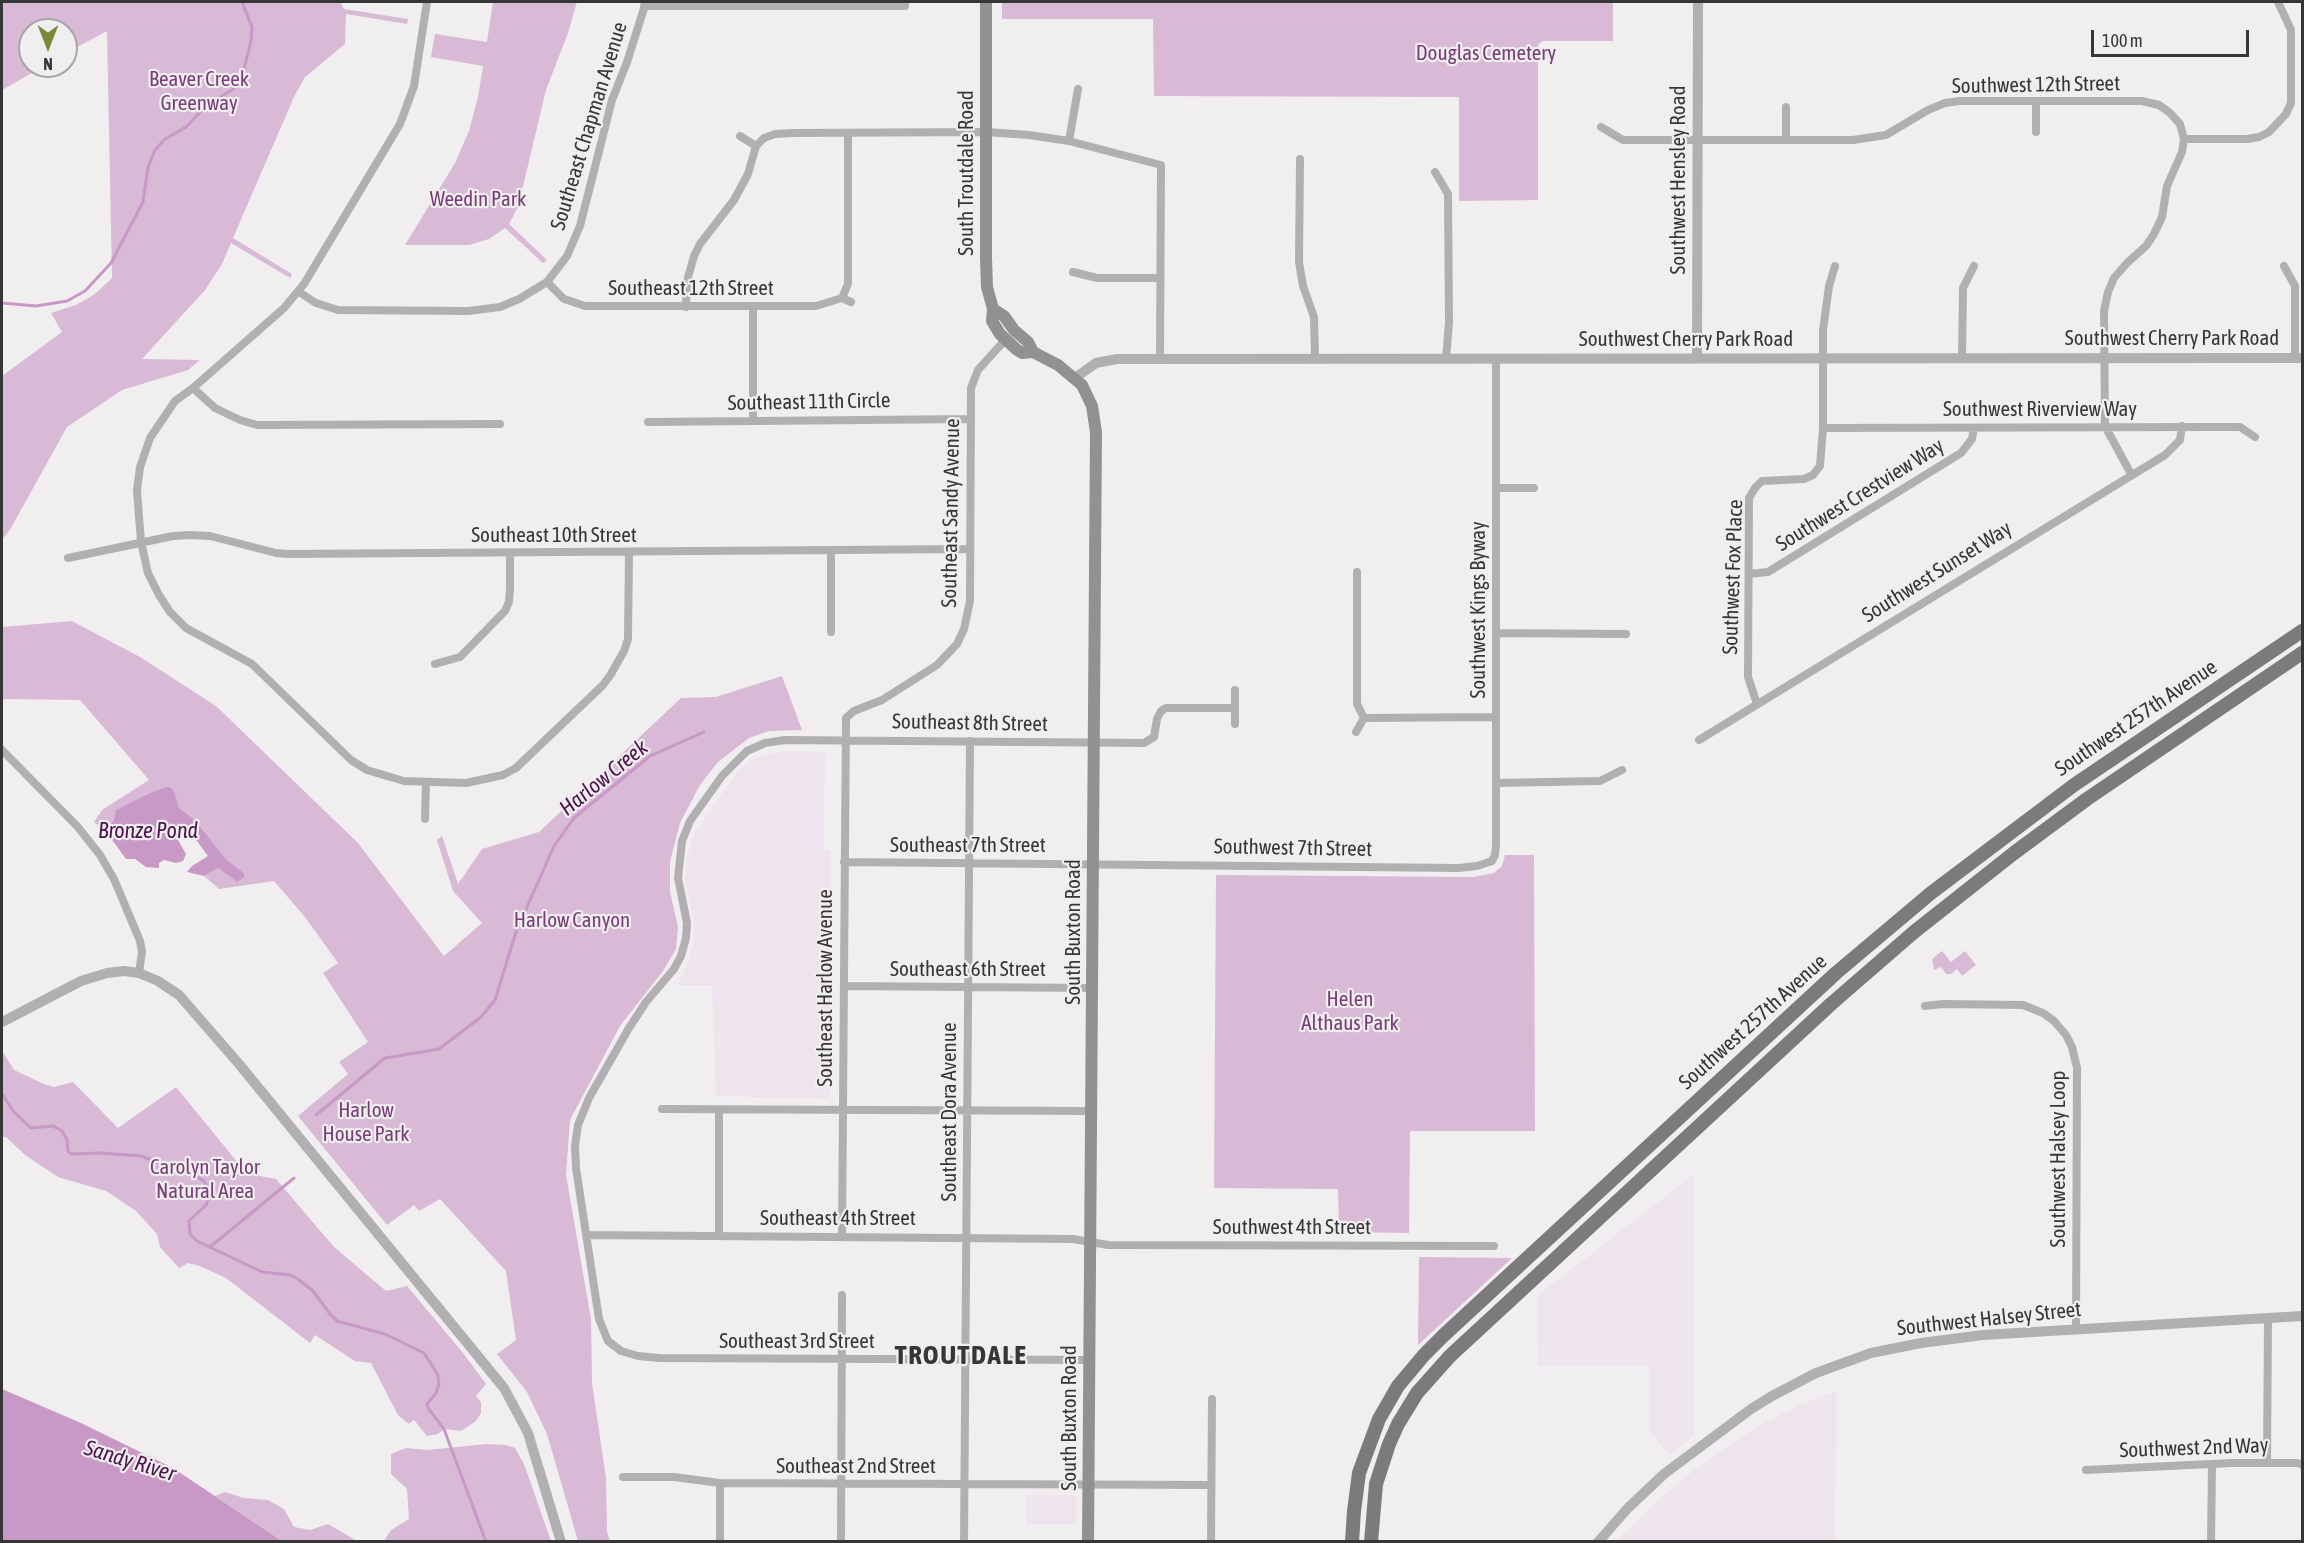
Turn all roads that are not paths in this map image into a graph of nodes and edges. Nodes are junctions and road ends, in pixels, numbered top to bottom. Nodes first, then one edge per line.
1 (427, 2) edge
2 (986, 2) edge
3 (1698, 2) edge
4 (2278, 2) edge
5 (645, 4) edge
6 (905, 4) edge
7 (1078, 89) dead end
8 (2036, 101) junction
9 (1786, 107) dead end
10 (1601, 127) dead end
11 (986, 132) junction
12 (2036, 132) dead end
13 (848, 133) junction
14 (740, 136) dead end
15 (2184, 139) junction
16 (1698, 140) junction
17 (1785, 140) junction
18 (1068, 141) junction
19 (756, 146) junction
20 (1300, 159) dead end
21 (1435, 172) dead end
22 (1835, 266) dead end
23 (1974, 266) dead end
24 (2284, 266) dead end
25 (1073, 272) dead end
26 (1160, 278) junction
27 (547, 282) junction
28 (299, 292) junction
29 (686, 307) junction
30 (753, 307) junction
31 (993, 309) junction
32 (1005, 340) junction
33 (1033, 352) junction
34 (1160, 358) junction
35 (1315, 358) junction
36 (1446, 358) junction
37 (1496, 358) junction
38 (1697, 358) junction
39 (1962, 358) junction
40 (2104, 358) junction
41 (2299, 358) edge
42 (1823, 359) junction
43 (1076, 378) junction
44 (193, 388) junction
45 (971, 419) junction
46 (753, 421) junction
47 (648, 422) dead end
48 (501, 424) dead end
49 (2105, 426) junction
50 (2182, 426) junction
51 (1823, 428) junction
52 (1974, 428) junction
53 (2255, 437) dead end
54 (2131, 474) junction
55 (1496, 488) junction
56 (1534, 488) dead end
57 (141, 542) junction
58 (970, 549) junction
59 (831, 551) junction
60 (630, 552) junction
61 (510, 553) junction
62 (68, 558) dead end
63 (1357, 572) dead end
64 (1749, 574) junction
65 (2302, 631) edge
66 (831, 632) dead end
67 (1496, 633) junction
68 (1626, 634) dead end
69 (2302, 653) edge
70 (435, 664) dead end
71 (1235, 690) dead end
72 (1757, 704) junction
73 (1235, 708) junction
74 (1495, 717) junction
75 (1364, 718) junction
76 (1235, 724) dead end
77 (1356, 732) dead end
78 (845, 740) junction
79 (1699, 740) dead end
80 (970, 741) junction
81 (1094, 742) junction
82 (2, 750) edge
83 (1622, 770) dead end
84 (426, 783) junction
85 (1496, 783) junction
86 (425, 819) dead end
87 (1492, 861) joint
88 (844, 862) junction
89 (969, 863) junction
90 (1093, 863) junction
91 (139, 973) junction
92 (844, 986) junction
93 (968, 987) junction
94 (1092, 988) junction
95 (1925, 1006) dead end
96 (2, 1022) edge
97 (662, 1109) dead end
98 (719, 1110) junction
99 (843, 1110) junction
100 (1091, 1111) junction
101 (968, 1112) junction
102 (586, 1235) junction
103 (719, 1236) junction
104 (842, 1236) junction
105 (966, 1237) junction
106 (1090, 1241) junction
107 (1494, 1246) dead end
108 (842, 1295) dead end
109 (2302, 1316) edge
110 (2268, 1319) junction
111 (2076, 1330) junction
112 (842, 1358) junction
113 (965, 1360) junction
114 (1089, 1360) junction
115 (1212, 1399) dead end
116 (2267, 1463) junction
117 (2212, 1465) junction
118 (2302, 1465) edge
119 (2086, 1470) dead end
120 (623, 1478) dead end
121 (720, 1483) junction
122 (841, 1483) junction
123 (964, 1484) junction
124 (1088, 1485) junction
125 (1211, 1485) junction
126 (561, 1542) edge
127 (720, 1542) edge
128 (841, 1542) edge
129 (964, 1542) edge
130 (1088, 1542) edge
131 (1211, 1542) edge
132 (1352, 1542) edge
133 (1371, 1542) edge
134 (1598, 1542) edge
135 (2211, 1542) edge

1 - 28 street
2 - 11 main road, South Troutdale Road
3 - 16 street, Southwest Hensley Road
4 - 15 street
5 - 6 street
5 - 27 street, Southeast Chapman Avenue
7 - 18 street
8 - 12 street
8 - 15 street, Southwest 12th Street
8 - 17 street, Southwest 12th Street
9 - 17 street
10 - 16 street, Southwest 12th Street
11 - 13 street
11 - 18 street
11 - 31 main road, South Troutdale Road
13 - 19 street
13 - 30 street, Southeast 12th Street
14 - 19 street
15 - 40 street
16 - 17 street, Southwest 12th Street
16 - 38 street, Southwest Hensley Road
18 - 26 street
19 - 29 street
20 - 35 street
21 - 36 street
22 - 42 street, Southwest Fox Place
23 - 39 street
24 - 41 street
25 - 26 street
26 - 34 street
27 - 28 street, Southeast Chapman Avenue
27 - 29 street, Southeast 12th Street
28 - 44 street
29 - 30 street, Southeast 12th Street
30 - 46 street
31 - 32 main road, South Troutdale Road
31 - 33 main road, South Buxton Road
32 - 33 main road, South Buxton Road
32 - 45 street, Southeast Sandy Avenue
33 - 43 main road, South Buxton Road
34 - 35 street, Southwest Cherry Park Road
34 - 43 street, Southwest Cherry Park Road
35 - 36 street, Southwest Cherry Park Road
36 - 37 street, Southwest Cherry Park Road
37 - 38 street, Southwest Cherry Park Road
37 - 55 street, Southwest Kings Byway
38 - 42 street, Southwest Cherry Park Road
39 - 40 street, Southwest Cherry Park Road
39 - 42 street, Southwest Cherry Park Road
40 - 41 street, Southwest Cherry Park Road
40 - 49 street
42 - 51 street, Southwest Fox Place
43 - 81 main road, South Buxton Road
44 - 48 street
44 - 57 street
45 - 46 street, Southeast 11th Circle
45 - 58 street, Southeast Sandy Avenue
46 - 47 street, Southeast 11th Circle
49 - 50 street, Southwest Riverview Way
49 - 52 street, Southwest Riverview Way
49 - 54 street
50 - 53 street, Southwest Riverview Way
50 - 54 street, Southwest Sunset Way
51 - 52 street, Southwest Riverview Way
51 - 64 street, Southwest Fox Place
52 - 64 street, Southwest Crestview Way
54 - 72 street, Southwest Sunset Way
55 - 56 street
55 - 67 street, Southwest Kings Byway
57 - 61 street, Southeast 10th Street
57 - 62 street, Southeast 10th Street
57 - 84 street
58 - 59 street, Southeast 10th Street
58 - 78 street, Southeast Sandy Avenue
59 - 60 street, Southeast 10th Street
59 - 66 street
60 - 61 street, Southeast 10th Street
60 - 84 street
61 - 70 street
63 - 75 street
64 - 72 street, Southwest Fox Place
65 - 132 main road, Southwest 257th Avenue
67 - 68 street
67 - 74 street, Southwest Kings Byway
69 - 133 main road, Southwest 257th Avenue
71 - 73 street
72 - 79 street, Southwest Sunset Way
73 - 76 street
73 - 81 street, Southeast 8th Street
74 - 75 street
74 - 85 street, Southwest Kings Byway
75 - 77 street
78 - 80 street, Southeast 8th Street
78 - 88 street, Southeast Harlow Avenue
78 - 102 street
80 - 81 street, Southeast 8th Street
80 - 89 street, Southeast Dora Avenue
81 - 90 main road, South Buxton Road
82 - 91 street
83 - 85 street
84 - 86 street
85 - 87 street, Southwest Kings Byway
87 - 90 street, Southwest 7th Street
88 - 89 street, Southeast 7th Street
88 - 92 street, Southeast Harlow Avenue
89 - 90 street, Southeast 7th Street
89 - 93 street, Southeast Dora Avenue
90 - 94 main road, South Buxton Road
91 - 96 street
91 - 126 street
92 - 93 street, Southeast 6th Street
92 - 99 street, Southeast Harlow Avenue
93 - 94 street, Southeast 6th Street
93 - 101 street, Southeast Dora Avenue
94 - 100 main road, South Buxton Road
95 - 111 street, Southwest Halsey Loop
97 - 98 street
98 - 99 street
98 - 103 street
99 - 101 street
99 - 104 street, Southeast Harlow Avenue
100 - 101 street
100 - 106 main road, South Buxton Road
101 - 105 street, Southeast Dora Avenue
102 - 103 street, Southeast 4th Street
102 - 112 street, Southeast 3rd Street
103 - 104 street, Southeast 4th Street
104 - 105 street, Southeast 4th Street
105 - 106 street, Southeast 4th Street
105 - 113 street, Southeast Dora Avenue
106 - 107 street, Southwest 4th Street
106 - 114 main road, South Buxton Road
108 - 112 street
109 - 110 street, Southwest Halsey Street
110 - 111 street, Southwest Halsey Street
110 - 116 street
111 - 134 street, Southwest Halsey Street
112 - 113 street, Southeast 3rd Street
112 - 122 street
113 - 114 street, Southeast 3rd Street
113 - 123 street, Southeast Dora Avenue
114 - 124 main road, South Buxton Road
115 - 125 street
116 - 117 street, Southwest 2nd Way
116 - 118 street, Southwest 2nd Way
117 - 119 street, Southwest 2nd Way
117 - 135 street
120 - 121 street, Southeast 2nd Street
121 - 122 street, Southeast 2nd Street
121 - 127 street
122 - 123 street, Southeast 2nd Street
122 - 128 street
123 - 124 street, Southeast 2nd Street
123 - 129 street, Southeast Dora Avenue
124 - 125 street, Southeast 2nd Street
124 - 130 main road, South Buxton Road
125 - 131 street

